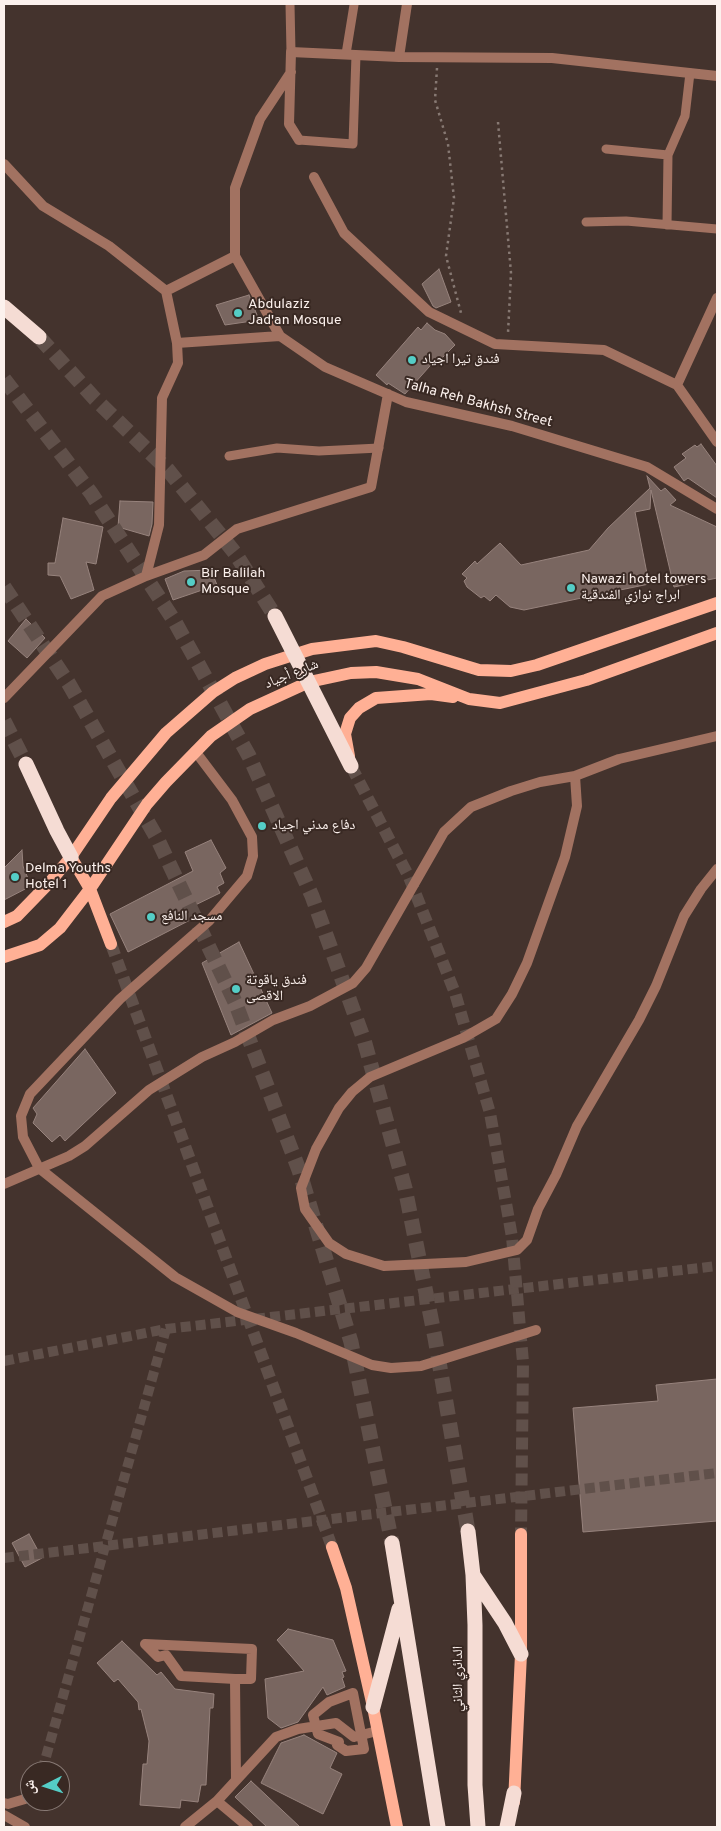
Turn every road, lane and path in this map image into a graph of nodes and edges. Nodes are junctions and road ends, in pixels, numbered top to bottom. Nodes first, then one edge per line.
1 (290, 4) edge
2 (407, 4) edge
3 (354, 6) dead end
4 (291, 52) junction
5 (351, 54) junction
6 (399, 56) junction
7 (438, 57) junction
8 (291, 72) junction
9 (690, 73) junction
10 (717, 76) edge
11 (498, 122) dead end
12 (299, 140) joint
13 (606, 150) dead end
14 (668, 155) junction
15 (4, 164) edge
16 (314, 177) dead end
17 (586, 222) dead end
18 (668, 225) junction
19 (717, 229) edge
20 (235, 256) junction
21 (166, 291) junction
22 (717, 298) edge
23 (4, 307) edge
24 (465, 329) junction
25 (280, 336) junction
26 (39, 337) tunnel mouth
27 (176, 343) junction
28 (508, 344) junction
29 (677, 385) junction
30 (388, 394) junction
31 (717, 442) edge
32 (379, 448) junction
33 (229, 456) dead end
34 (717, 510) edge
35 (146, 576) junction
36 (717, 603) edge
37 (275, 616) tunnel mouth
38 (717, 633) edge
39 (293, 655) junction
40 (309, 682) junction
41 (4, 698) edge
42 (469, 699) junction
43 (717, 736) edge
44 (195, 751) junction
45 (26, 764) tunnel mouth
46 (351, 766) joint
47 (576, 776) junction
48 (71, 857) junction
49 (717, 869) edge
50 (90, 890) junction
51 (4, 922) edge
52 (111, 944) tunnel mouth
53 (4, 956) edge
54 (39, 1168) junction
55 (4, 1184) edge
56 (536, 1330) dead end
57 (468, 1531) tunnel mouth
58 (521, 1534) tunnel mouth
59 (392, 1543) tunnel mouth
60 (332, 1547) tunnel mouth
61 (473, 1575) junction
62 (401, 1600) junction
63 (521, 1654) junction
64 (234, 1678) junction
65 (374, 1707) junction
66 (315, 1726) junction
67 (377, 1731) junction
68 (362, 1735) junction
69 (236, 1779) junction
70 (514, 1794) junction
71 (20, 1800) edge
72 (217, 1801) junction
73 (4, 1803) edge
74 (4, 1815) edge
75 (25, 1827) edge
76 (185, 1827) edge
77 (248, 1827) edge
78 (397, 1827) edge
79 (438, 1827) edge
80 (478, 1827) edge
81 (507, 1827) edge
82 (513, 1827) edge

1 - 4 lane
2 - 6 street
3 - 5 lane
4 - 5 street
4 - 8 street
5 - 6 street
5 - 12 lane
6 - 7 street
7 - 9 street
7 - 24 path
8 - 12 street
8 - 20 street, Talha Reh Bakhsh Street
9 - 10 street
9 - 14 lane
11 - 28 path
13 - 14 lane
14 - 18 lane
15 - 21 street
16 - 24 street
17 - 18 lane
18 - 19 lane
20 - 21 street
20 - 25 street, Talha Reh Bakhsh Street
21 - 27 street
22 - 29 street
23 - 26 highway
24 - 28 street
25 - 27 street
25 - 30 street, Talha Reh Bakhsh Street
27 - 35 street
28 - 29 street
29 - 31 street
30 - 32 street
30 - 34 street, Talha Reh Bakhsh Street
32 - 33 lane
32 - 35 street
35 - 41 street
36 - 39 main road, شارع أجياد
37 - 39 highway
38 - 42 main road, شارع أجياد
39 - 40 highway
39 - 48 main road, شارع أجياد
40 - 42 main road, شارع أجياد
40 - 44 main road, شارع أجياد
40 - 46 highway
42 - 46 main road
43 - 47 street
44 - 50 main road, شارع أجياد
44 - 54 street
45 - 48 highway
47 - 49 street
47 - 54 street
48 - 50 main road
48 - 51 main road, شارع أجياد
50 - 52 main road
50 - 53 main road, شارع أجياد
54 - 55 street
54 - 56 street
57 - 61 highway, الدائري الثاني
58 - 63 main road
59 - 62 highway
60 - 65 main road
61 - 63 highway
61 - 80 highway, الدائري الثاني
62 - 65 highway
62 - 79 highway
63 - 70 main road
64 - 64 street
64 - 69 street
65 - 67 main road
66 - 68 street
66 - 68 street
66 - 68 street
66 - 69 street
67 - 68 street
67 - 78 main road
69 - 72 street
70 - 81 highway
70 - 82 main road
71 - 73 street
72 - 76 street
72 - 77 street
74 - 75 street

